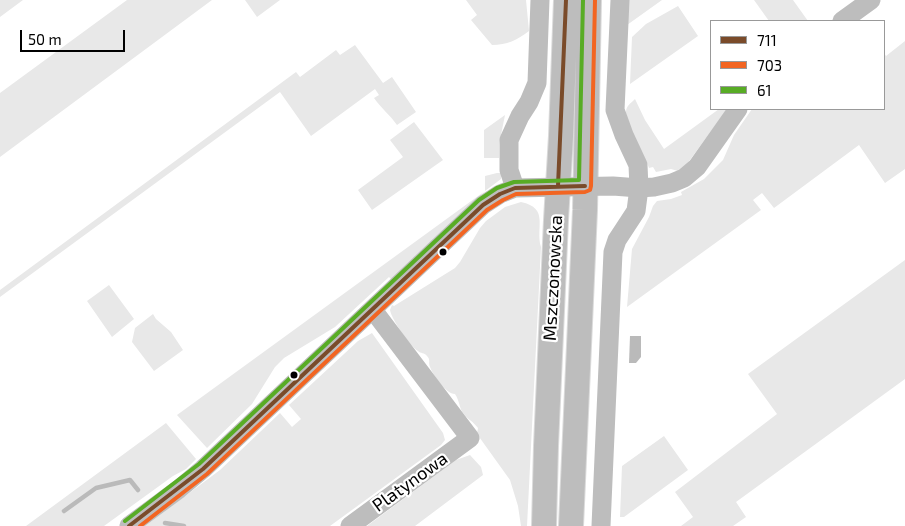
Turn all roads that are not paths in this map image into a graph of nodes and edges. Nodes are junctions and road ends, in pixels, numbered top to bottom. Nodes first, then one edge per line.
1 (540, 0) edge
2 (566, 0) edge
3 (589, 0) edge
4 (620, 0) edge
5 (871, 0) edge
6 (843, 20) edge
7 (737, 110) edge
8 (558, 186) junction
9 (585, 186) junction
10 (515, 188) junction
11 (639, 188) junction
12 (373, 310) junction
13 (129, 526) edge
14 (350, 526) edge
15 (544, 526) edge
16 (571, 526) edge
17 (601, 526) edge

1 - 10 street
2 - 8 main road, Mszczonowska
3 - 9 main road, Mszczonowska
4 - 11 street
5 - 6 street
7 - 11 street
8 - 9 street
8 - 10 street
8 - 15 main road, Mszczonowska
9 - 11 street
9 - 16 main road, Mszczonowska
10 - 12 street
11 - 17 street
12 - 13 street
12 - 14 street, Platynowa

